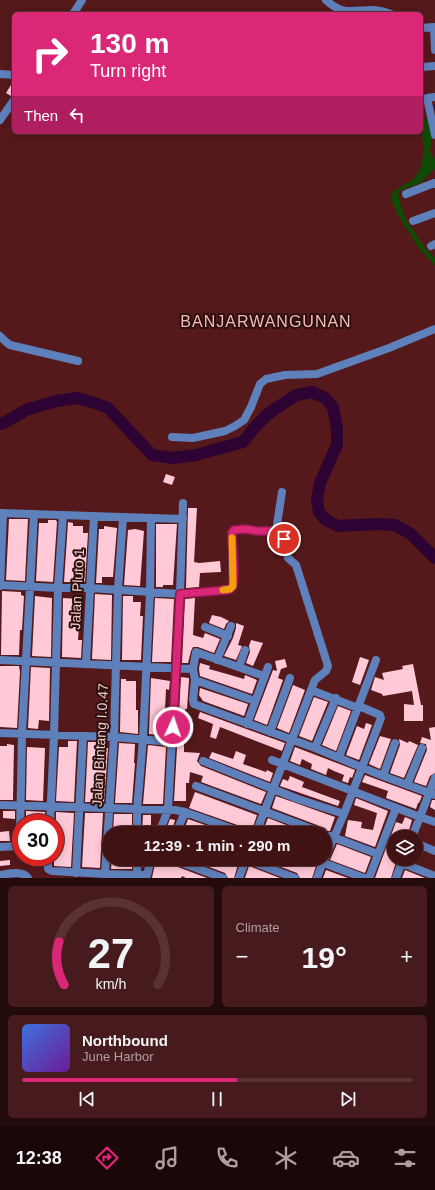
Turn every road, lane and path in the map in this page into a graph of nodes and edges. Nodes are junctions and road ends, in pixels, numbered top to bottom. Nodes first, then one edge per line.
1 (82, 0) edge
2 (326, 0) edge
3 (73, 12) edge
4 (350, 12) edge
5 (350, 12) edge
6 (386, 12) edge
7 (435, 27) edge
8 (423, 28) edge
9 (435, 50) edge
10 (435, 66) edge
11 (423, 67) edge
12 (0, 74) edge
13 (12, 75) edge
14 (435, 97) edge
15 (12, 103) edge
16 (0, 120) edge
17 (435, 135) edge
18 (435, 184) edge
19 (406, 194) dead end
20 (435, 213) edge
21 (413, 221) dead end
22 (435, 329) edge
23 (0, 336) edge
24 (78, 361) dead end
25 (172, 437) dead end
26 (282, 492) dead end
27 (183, 503) dead end
28 (2, 513) edge
29 (34, 514) junction
30 (63, 515) junction
31 (94, 516) junction
32 (123, 518) junction
33 (151, 518) junction
34 (183, 519) junction
35 (276, 531) junction
36 (0, 585) edge
37 (30, 587) junction
38 (58, 588) junction
39 (90, 588) junction
40 (118, 589) junction
41 (150, 592) junction
42 (180, 594) junction
43 (231, 626) dead end
44 (206, 628) dead end
45 (228, 636) junction
46 (245, 650) dead end
47 (0, 660) edge
48 (217, 660) junction
49 (376, 660) dead end
50 (25, 662) junction
51 (56, 663) junction
52 (86, 663) junction
53 (116, 666) junction
54 (146, 666) junction
55 (239, 667) junction
56 (268, 667) dead end
57 (176, 668) junction
58 (193, 668) junction
59 (264, 676) junction
60 (290, 678) dead end
61 (195, 680) junction
62 (311, 690) junction
63 (336, 698) junction
64 (255, 701) junction
65 (358, 707) junction
66 (247, 724) junction
67 (270, 732) junction
68 (0, 733) edge
69 (22, 733) junction
70 (54, 735) junction
71 (83, 736) junction
72 (114, 737) junction
73 (143, 739) junction
74 (292, 740) junction
75 (172, 742) junction
76 (395, 743) dead end
77 (315, 748) junction
78 (422, 748) dead end
79 (338, 757) junction
80 (272, 760) dead end
81 (203, 761) dead end
82 (282, 765) junction
83 (361, 767) junction
84 (384, 776) junction
85 (435, 778) edge
86 (407, 785) junction
87 (196, 786) dead end
88 (273, 789) junction
89 (352, 791) junction
90 (432, 794) edge
91 (0, 805) edge
92 (21, 806) junction
93 (50, 807) junction
94 (80, 808) junction
95 (396, 808) junction
96 (110, 809) junction
97 (137, 810) junction
98 (168, 810) junction
99 (185, 812) junction
100 (264, 812) junction
101 (21, 814) edge
102 (50, 814) edge
103 (344, 814) junction
104 (420, 817) junction
105 (435, 822) edge
106 (137, 826) edge
107 (162, 826) edge
108 (179, 826) edge
109 (224, 826) edge
110 (259, 826) edge
111 (304, 826) edge
112 (415, 830) edge
113 (334, 837) junction
114 (332, 842) edge
115 (423, 846) edge
116 (12, 847) edge
117 (0, 848) edge
118 (435, 851) edge
119 (378, 854) junction
120 (332, 864) edge
121 (48, 866) edge
122 (137, 866) edge
123 (150, 866) edge
124 (191, 866) edge
125 (243, 866) edge
126 (263, 866) edge
127 (322, 866) edge
128 (401, 866) edge
129 (414, 866) edge
130 (76, 873) junction
131 (105, 874) junction
132 (0, 875) edge
133 (137, 875) junction
134 (435, 876) edge
135 (28, 878) edge
136 (223, 878) edge
137 (239, 878) edge
138 (295, 878) edge
139 (317, 878) edge
140 (364, 878) edge
141 (369, 878) edge
142 (396, 878) edge

1 - 3 street
2 - 4 street
5 - 6 street
7 - 8 street
7 - 9 street
10 - 11 street
12 - 13 street
14 - 17 street
15 - 16 street
18 - 19 street
20 - 21 street
22 - 25 street
23 - 24 street
26 - 35 street
27 - 34 street
28 - 29 street
28 - 36 street
29 - 30 street
29 - 37 street
30 - 31 street
30 - 38 street
31 - 32 street
31 - 39 street, Jalan Pluto 1
32 - 33 street
32 - 40 street, Jalan Bintang I.0.47
33 - 34 street
33 - 41 street
34 - 42 street
35 - 42 street
35 - 62 street
36 - 37 street
37 - 38 street
37 - 50 street
38 - 39 street
38 - 51 street
39 - 40 street
39 - 52 street, Jalan Pluto 1
40 - 41 street
40 - 53 street, Jalan Bintang I.0.47
41 - 42 street
41 - 54 street
42 - 57 street
43 - 45 street
44 - 45 street
45 - 48 street
46 - 55 street
47 - 50 street
48 - 55 street
48 - 58 street
49 - 65 street
50 - 51 street
50 - 69 street
51 - 52 street
51 - 70 street
52 - 53 street
53 - 54 street
53 - 72 street, Jalan Bintang I.0.47
54 - 57 street
54 - 73 street
55 - 59 street
56 - 59 street
57 - 58 street
57 - 75 street
58 - 61 street
59 - 64 street
60 - 67 street
61 - 64 street
61 - 66 street
62 - 63 street
62 - 74 street
63 - 65 street
63 - 77 street
64 - 66 street
65 - 79 street
65 - 83 street
66 - 67 street
67 - 74 street
68 - 69 street
69 - 70 street
69 - 92 street
70 - 71 street
70 - 93 street
71 - 72 street
71 - 94 street
72 - 73 street
72 - 96 street, Jalan Bintang I.0.47
73 - 75 street
73 - 97 street
74 - 77 street
74 - 82 street
75 - 98 street
76 - 84 street
77 - 79 street
78 - 86 street
79 - 83 street
80 - 82 street
81 - 88 street
82 - 88 street
82 - 89 street
83 - 84 street
83 - 89 street
84 - 86 street
85 - 90 street
86 - 90 street
87 - 100 street
88 - 100 street
88 - 103 street
89 - 95 street
89 - 103 street
90 - 104 street
91 - 92 street
92 - 93 street
92 - 101 street
93 - 94 street
93 - 102 street
94 - 96 street
94 - 130 street
95 - 104 street
95 - 119 street
96 - 97 street
96 - 131 street, Jalan Bintang I.0.47
97 - 98 street
97 - 106 street
98 - 99 street
98 - 107 street
99 - 108 street
99 - 109 street
100 - 110 street
100 - 111 street
103 - 113 street
104 - 105 street
104 - 112 street
113 - 114 street
113 - 119 street
115 - 118 street
116 - 117 street
119 - 141 street
120 - 140 street
121 - 130 street
122 - 133 street
123 - 133 street
124 - 136 street
125 - 137 street
126 - 138 street
127 - 139 street
128 - 142 street
129 - 134 street
130 - 131 street
131 - 133 street
132 - 135 street

